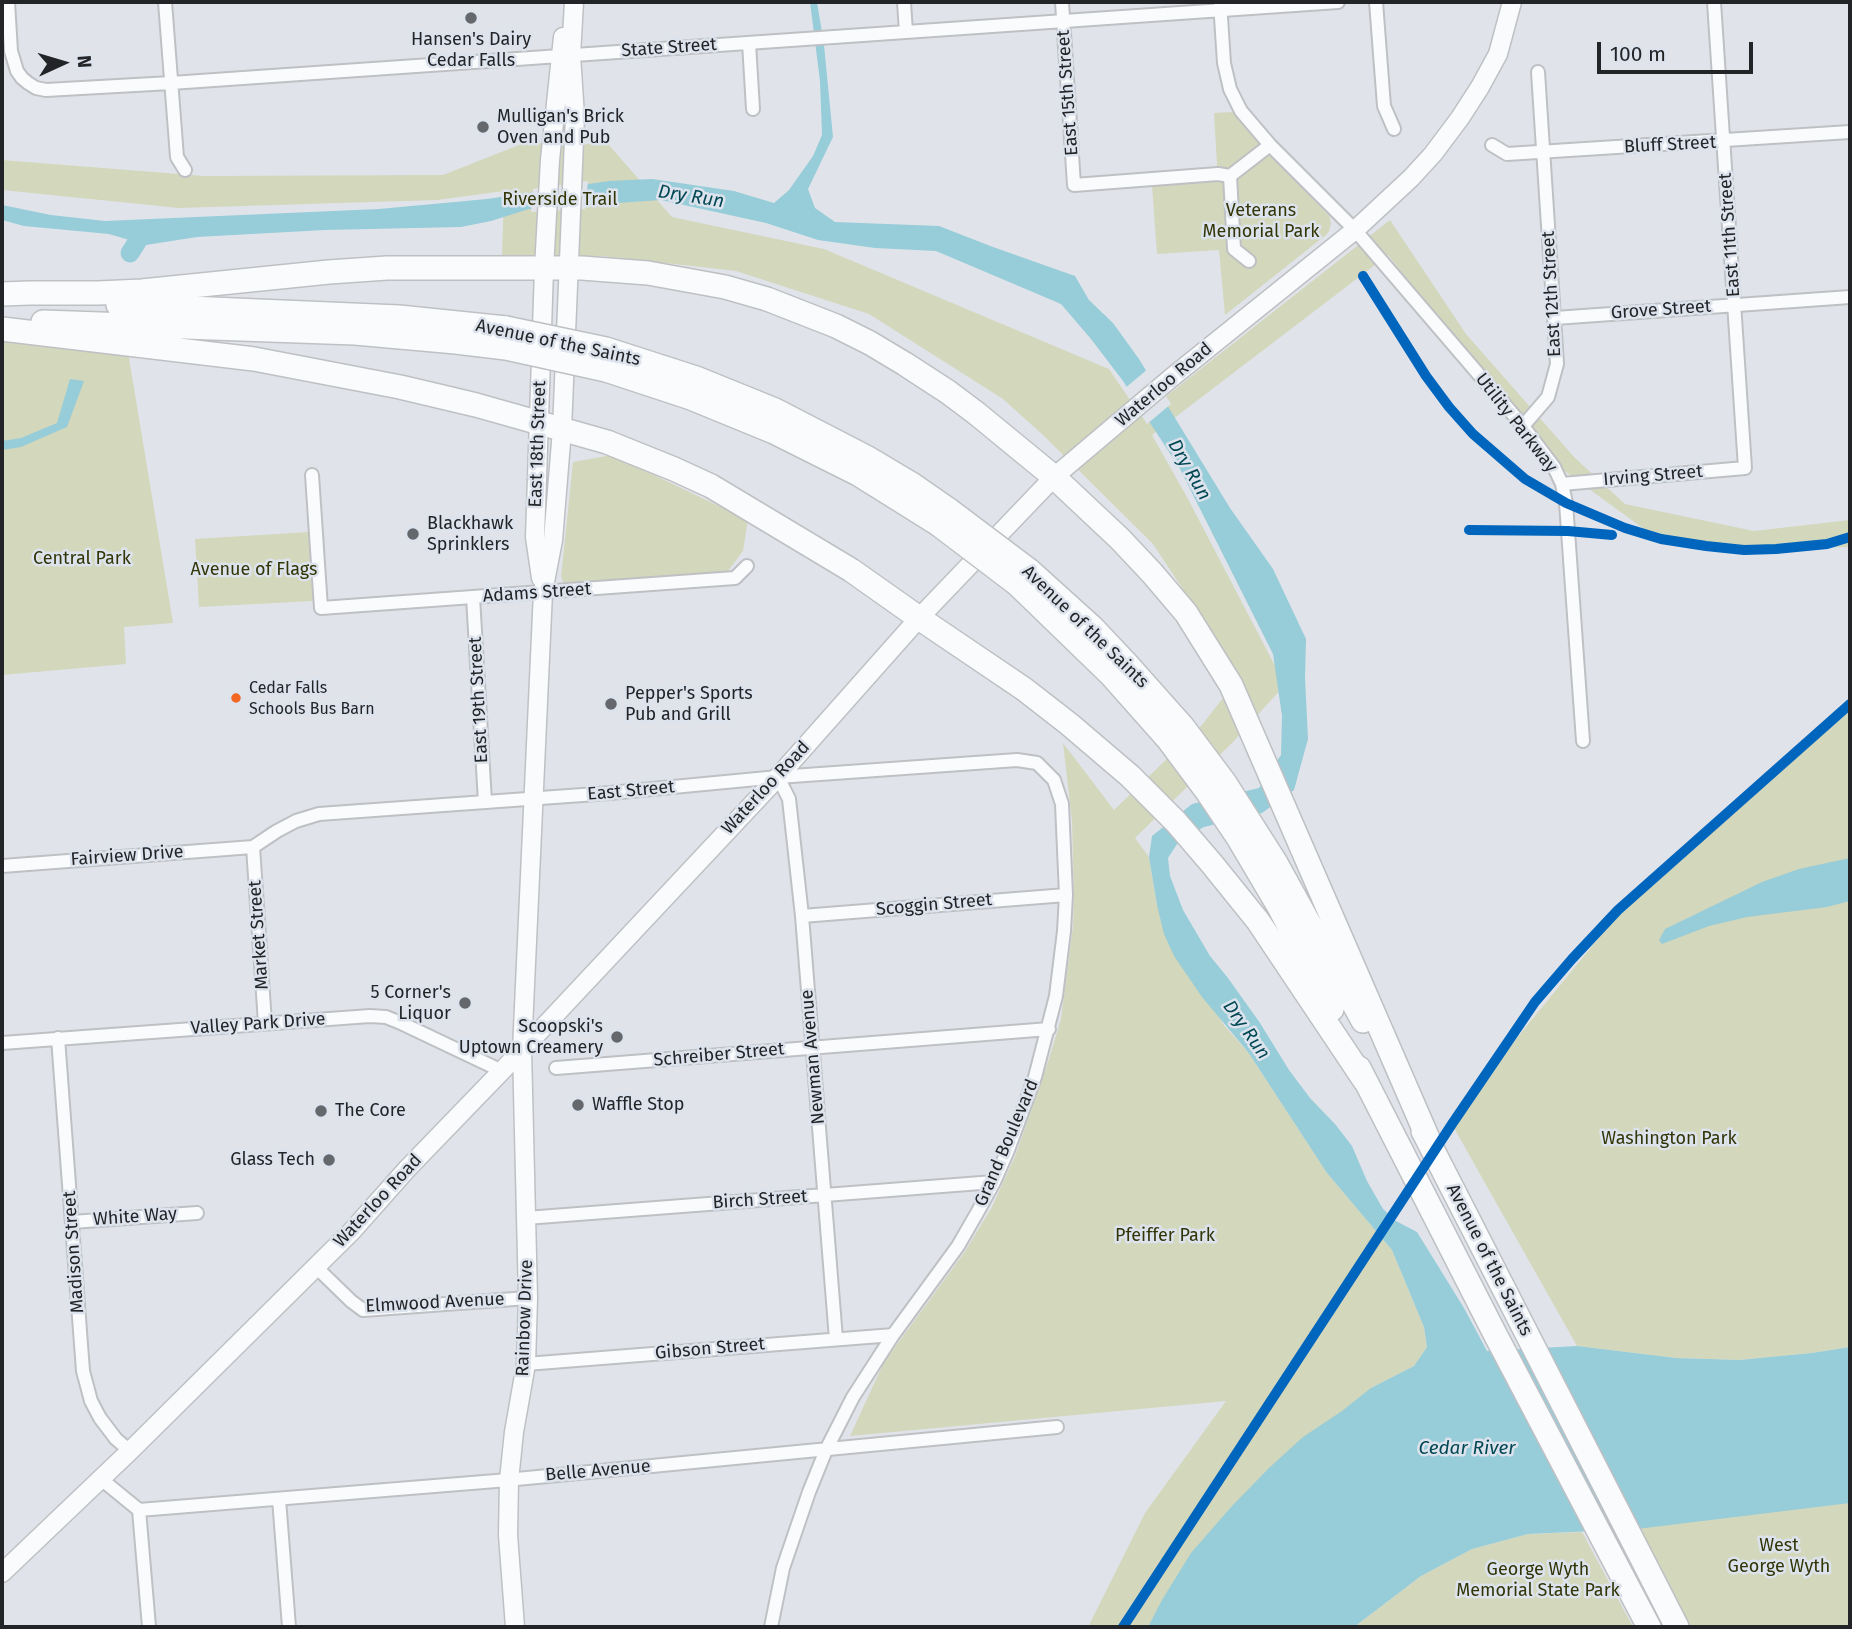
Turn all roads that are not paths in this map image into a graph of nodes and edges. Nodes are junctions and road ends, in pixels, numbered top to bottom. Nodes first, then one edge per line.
1 (8, 2) edge
2 (165, 2) edge
3 (565, 2) edge
4 (574, 2) edge
5 (904, 2) edge
6 (1062, 2) edge
7 (1338, 2) edge
8 (1376, 2) edge
9 (1512, 2) edge
10 (1714, 2) edge
11 (1220, 6) edge
12 (1063, 21) junction
13 (906, 32) junction
14 (749, 43) junction
15 (566, 55) junction
16 (1538, 72) dead end
17 (171, 83) junction
18 (753, 109) dead end
19 (1394, 129) dead end
20 (1850, 132) edge
21 (1724, 142) junction
22 (1270, 145) junction
23 (1492, 145) dead end
24 (1543, 152) junction
25 (185, 170) dead end
26 (1230, 176) junction
27 (1355, 230) junction
28 (1249, 261) dead end
29 (544, 269) junction
30 (569, 269) junction
31 (2, 294) edge
32 (1850, 297) edge
33 (2, 300) edge
34 (1734, 305) junction
35 (1555, 318) junction
36 (2, 321) edge
37 (2, 329) edge
38 (506, 338) junction
39 (538, 423) junction
40 (1523, 426) junction
41 (562, 430) junction
42 (1745, 468) joint
43 (312, 475) dead end
44 (1054, 477) junction
45 (1562, 484) junction
46 (747, 566) dead end
47 (543, 592) junction
48 (473, 597) junction
49 (919, 618) junction
50 (1175, 733) junction
51 (1583, 741) dead end
52 (1017, 760) joint
53 (778, 777) junction
54 (533, 799) junction
55 (485, 802) junction
56 (253, 846) junction
57 (2, 866) edge
58 (1066, 895) junction
59 (802, 916) junction
60 (265, 1023) junction
61 (1049, 1029) junction
62 (58, 1038) junction
63 (2, 1042) edge
64 (813, 1048) junction
65 (522, 1050) junction
66 (556, 1069) dead end
67 (502, 1071) junction
68 (1365, 1081) junction
69 (1430, 1143) junction
70 (994, 1182) junction
71 (824, 1195) junction
72 (197, 1213) dead end
73 (526, 1218) junction
74 (72, 1222) junction
75 (316, 1267) junction
76 (528, 1298) junction
77 (894, 1335) junction
78 (836, 1339) junction
79 (526, 1364) junction
80 (1057, 1427) dead end
81 (130, 1451) junction
82 (826, 1451) junction
83 (101, 1479) junction
84 (509, 1480) junction
85 (279, 1499) junction
86 (139, 1510) junction
87 (2, 1573) edge
88 (149, 1627) edge
89 (289, 1627) edge
90 (515, 1627) edge
91 (771, 1627) edge
92 (1649, 1627) edge
93 (1676, 1627) edge

1 - 17 street, State Street
2 - 17 street
3 - 15 main road, East 18th Street
4 - 15 main road, East 18th Street
5 - 13 street
6 - 12 street, East 15th Street
7 - 11 street, State Street
8 - 19 street
9 - 27 main road, Waterloo Road
10 - 21 street, East 11th Street
11 - 12 street, State Street
11 - 22 street, Utility Parkway
12 - 13 street, State Street
12 - 26 street, East 15th Street
13 - 14 street, State Street
14 - 15 street, State Street
14 - 18 street
15 - 17 street, State Street
15 - 29 main road, East 18th Street
15 - 30 main road, East 18th Street
16 - 24 street, East 12th Street
17 - 25 street
20 - 21 street, Bluff Street
21 - 24 street, Bluff Street
21 - 34 street, East 11th Street
22 - 26 street
22 - 27 street, Utility Parkway
23 - 24 street, Bluff Street
24 - 35 street, East 12th Street
26 - 28 street
27 - 40 street, Utility Parkway
27 - 44 main road, Waterloo Road
29 - 30 highway
29 - 31 highway
29 - 39 main road, East 18th Street
30 - 41 main road, East 18th Street
30 - 44 highway
32 - 34 street, Grove Street
33 - 38 highway, Avenue of the Saints
34 - 35 street, Grove Street
34 - 42 street, East 11th Street
35 - 40 street, East 12th Street
36 - 38 highway, Avenue of the Saints
37 - 39 highway
38 - 50 highway, Avenue of the Saints, bridge
39 - 41 highway
39 - 47 main road, East 18th Street
40 - 45 street, Utility Parkway
41 - 47 main road, East 18th Street
41 - 49 highway
42 - 45 street, Irving Street
43 - 48 street, Adams Street
44 - 49 main road, Waterloo Road
44 - 69 highway
45 - 51 street, Utility Parkway
46 - 47 street, Adams Street
47 - 48 street, Adams Street
47 - 54 main road, East 18th Street
48 - 55 street, East 19th Street
49 - 53 main road, Waterloo Road
49 - 68 highway
50 - 68 highway, Avenue of the Saints
50 - 69 highway, Avenue of the Saints
52 - 53 street, East Street
52 - 58 street, Grand Boulevard
53 - 54 street, East Street
53 - 59 street, Newman Avenue
53 - 65 main road, Waterloo Road
54 - 55 street, East Street
54 - 65 main road, East 18th Street
55 - 56 street, East Street
56 - 57 street, Fairview Drive
56 - 60 street, Market Street
58 - 59 street, Scoggin Street
58 - 61 street, Grand Boulevard
59 - 64 street, Newman Avenue
60 - 62 street, Valley Park Drive
60 - 67 street, Valley Park Drive
61 - 64 street, Schreiber Street
61 - 70 street, Grand Boulevard
62 - 63 street, Valley Park Drive
62 - 74 street, Madison Street
64 - 66 street, Schreiber Street
64 - 71 street, Newman Avenue
65 - 67 main road, Waterloo Road
65 - 73 main road, Rainbow Drive
67 - 75 main road, Waterloo Road
68 - 92 highway, Avenue of the Saints
69 - 93 highway, Avenue of the Saints
70 - 71 street, Birch Street
70 - 77 street, Grand Boulevard
71 - 73 street, Birch Street
71 - 78 street, Newman Avenue
72 - 74 street, White Way
73 - 76 main road, Rainbow Drive
74 - 81 street, Madison Street
75 - 76 street, Elmwood Avenue
75 - 81 main road, Waterloo Road
76 - 79 main road, Rainbow Drive
77 - 78 street, Gibson Street
77 - 82 street, Grand Boulevard
78 - 79 street, Gibson Street
79 - 84 main road, Rainbow Drive
80 - 82 street, Belle Avenue
81 - 83 main road, Waterloo Road
82 - 84 street, Belle Avenue
82 - 91 street, Grand Boulevard
83 - 86 street
83 - 87 main road, Waterloo Road
84 - 85 street, Belle Avenue
84 - 90 main road, Rainbow Drive
85 - 86 street, Belle Avenue
85 - 89 street
86 - 88 street

